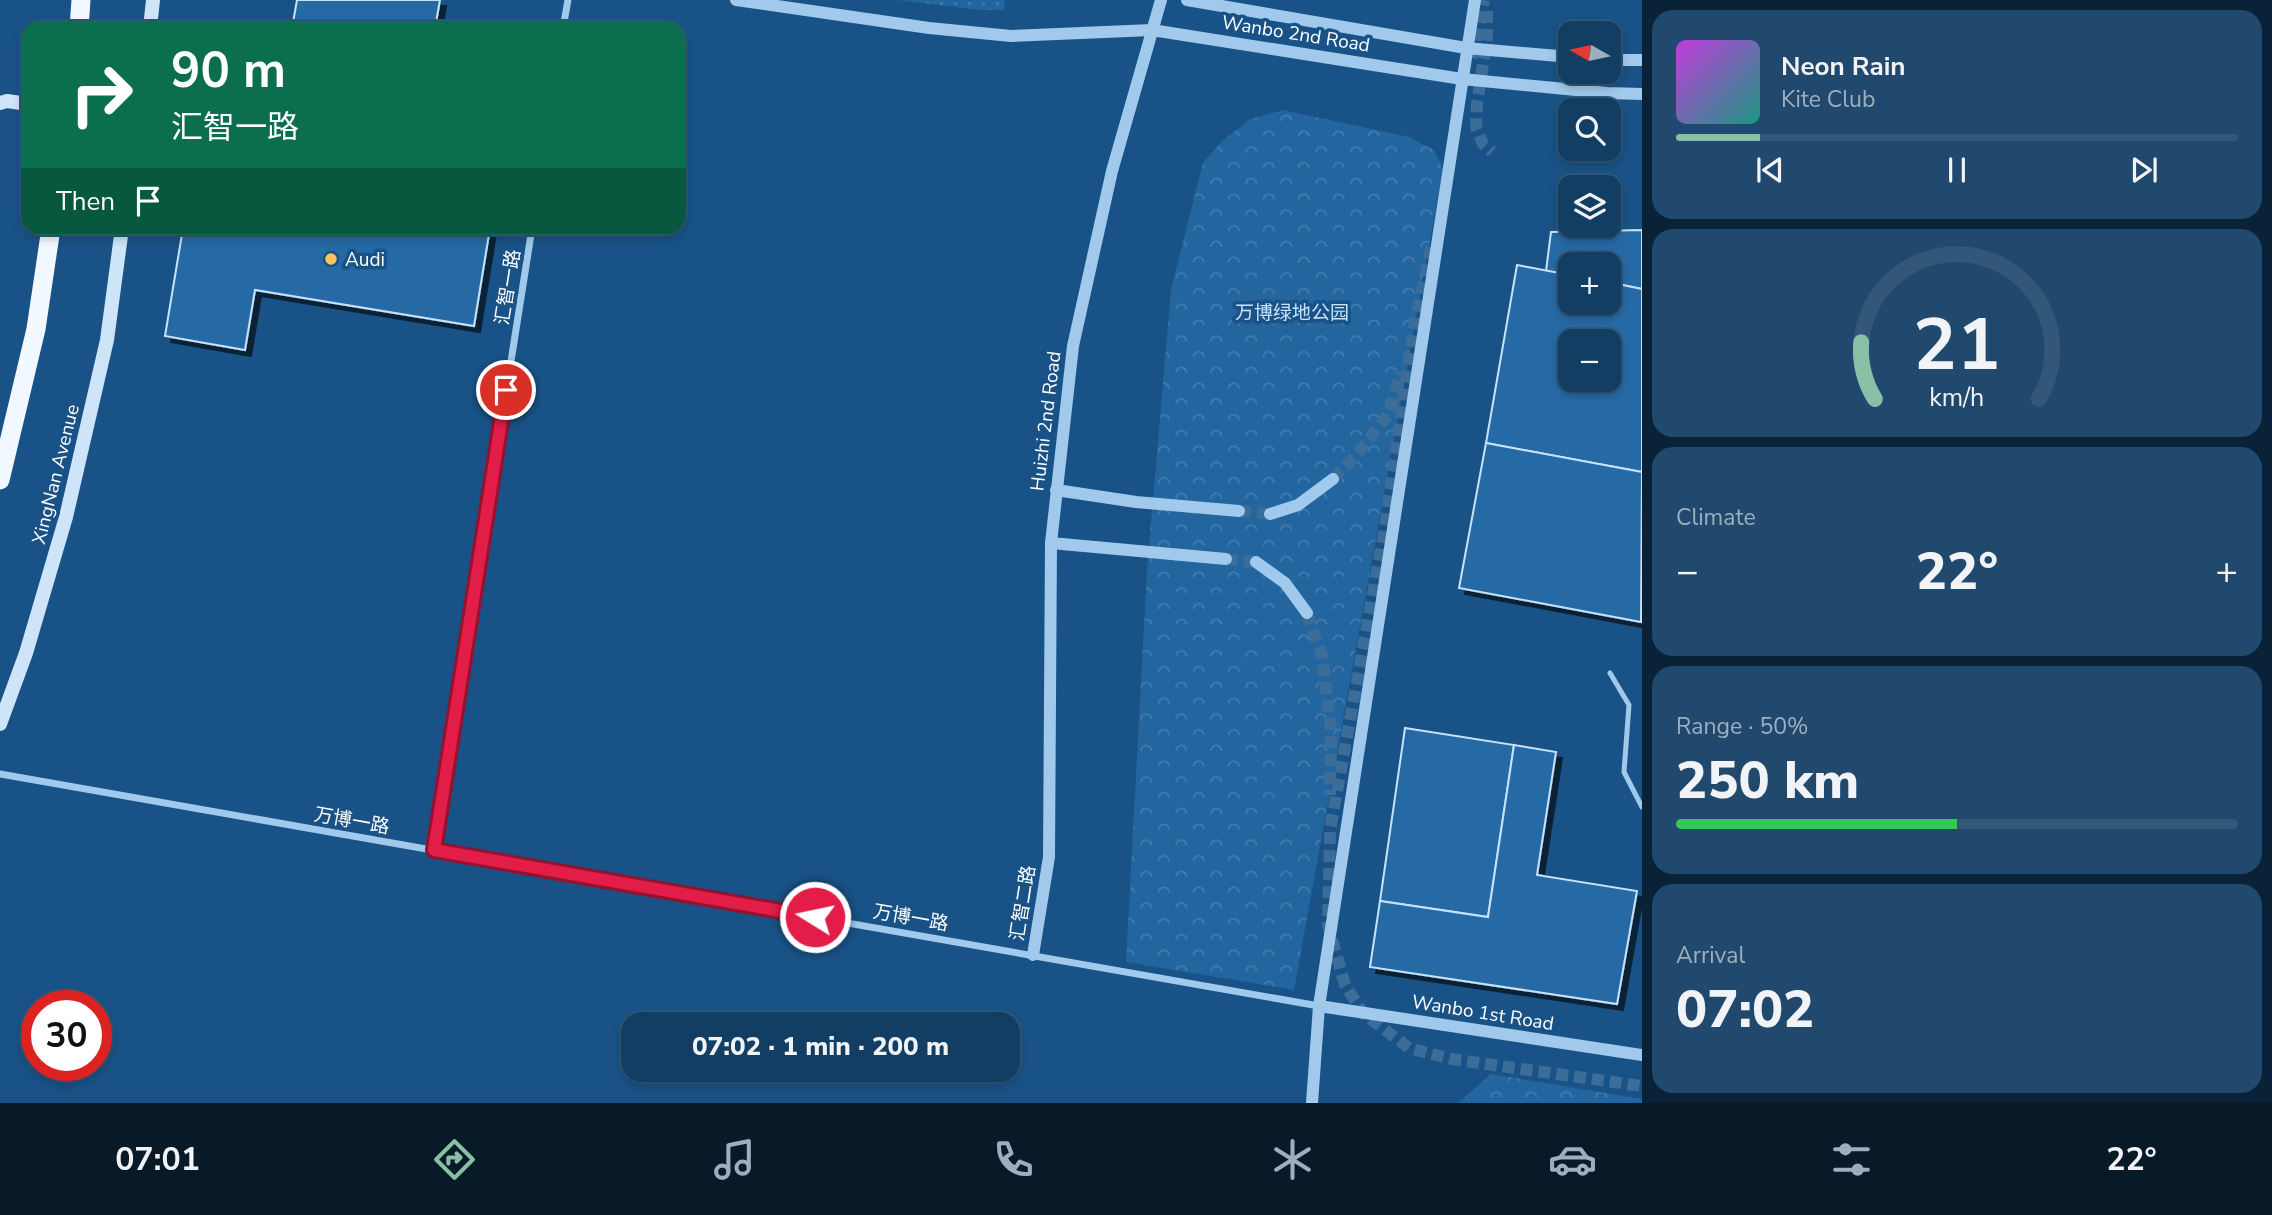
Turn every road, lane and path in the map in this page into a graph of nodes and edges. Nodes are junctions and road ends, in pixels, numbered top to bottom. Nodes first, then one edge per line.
1 (81, 0) edge
2 (153, 0) edge
3 (568, 0) edge
4 (736, 0) edge
5 (1161, 0) edge
6 (1187, 0) edge
7 (1475, 0) edge
8 (80, 21) edge
9 (150, 21) edge
10 (565, 21) edge
11 (1152, 30) junction
12 (1466, 48) junction
13 (1558, 56) edge
14 (1621, 60) edge
15 (1642, 60) edge
16 (1462, 79) junction
17 (1642, 94) edge
18 (0, 103) edge
19 (21, 103) edge
20 (50, 235) edge
21 (121, 235) edge
22 (531, 235) edge
23 (1333, 479) tunnel mouth
24 (0, 480) edge
25 (1056, 490) junction
26 (1239, 511) tunnel mouth
27 (1270, 514) tunnel mouth
28 (1051, 543) junction
29 (1226, 559) tunnel mouth
30 (1255, 562) tunnel mouth
31 (1307, 613) tunnel mouth
32 (1610, 673) dead end
33 (0, 724) edge
34 (0, 774) edge
35 (1642, 807) edge
36 (434, 850) junction
37 (1033, 955) junction
38 (1319, 1006) junction
39 (1642, 1055) edge
40 (1312, 1103) edge

1 - 8 highway
2 - 9 main road
3 - 10 street
4 - 11 street, Wanbo 2nd Road
5 - 11 street, Huizhi 2nd Road
6 - 12 street, Wanbo 2nd Road
7 - 12 street
11 - 16 street, Wanbo 2nd Road
11 - 25 street, Huizhi 2nd Road
12 - 13 street, Wanbo 2nd Road
12 - 16 street
14 - 15 street
16 - 17 street, Wanbo 2nd Road
16 - 38 street
18 - 19 main road
20 - 24 highway
21 - 33 main road, XingNan Avenue
22 - 36 street, 汇智一路
23 - 27 street
25 - 26 street
25 - 28 street, Huizhi 2nd Road
28 - 29 street
28 - 37 street, Huizhi 2nd Road
30 - 31 street
32 - 35 lane
34 - 36 street, 万博一路
36 - 37 street, 万博一路
37 - 38 street, 万博一路
38 - 39 street, Wanbo 1st Road
38 - 40 street

